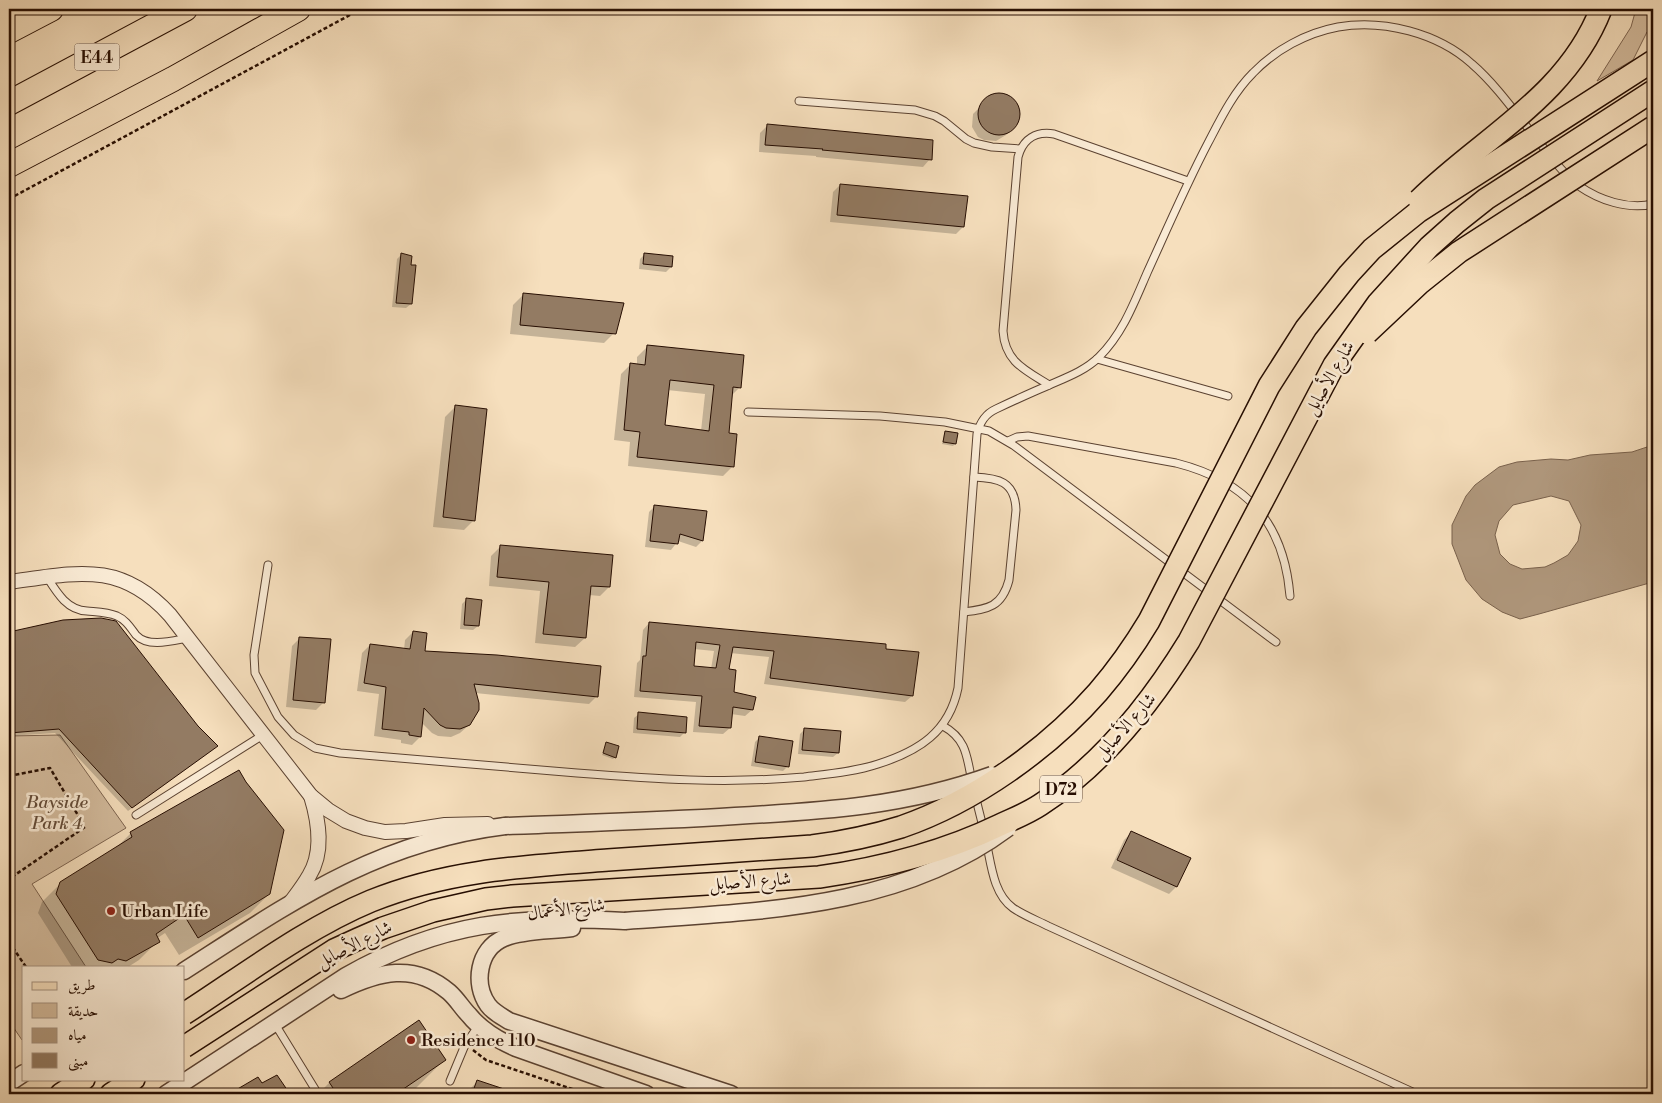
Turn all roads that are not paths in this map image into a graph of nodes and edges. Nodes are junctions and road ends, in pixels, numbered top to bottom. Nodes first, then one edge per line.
1 (51, 9) edge
2 (185, 9) edge
3 (298, 9) edge
4 (1601, 9) edge
5 (9, 31) edge
6 (1653, 60) edge
7 (1653, 91) edge
8 (799, 101) dead end
9 (9, 103) edge
10 (1653, 127) edge
11 (1020, 149) junction
12 (9, 165) edge
13 (1188, 181) junction
14 (1653, 204) edge
15 (1394, 230) junction
16 (1098, 359) junction
17 (1334, 365) junction
18 (1049, 385) junction
19 (1228, 396) dead end
20 (748, 412) dead end
21 (978, 428) junction
22 (1008, 442) junction
23 (974, 477) junction
24 (268, 566) dead end
25 (47, 577) junction
26 (9, 582) edge
27 (1290, 596) dead end
28 (964, 612) junction
29 (188, 638) junction
30 (1276, 642) dead end
31 (943, 726) junction
32 (263, 735) junction
33 (1011, 769) junction
34 (311, 796) junction
35 (1040, 805) junction
36 (136, 815) dead end
37 (505, 826) junction
38 (291, 902) junction
39 (625, 922) junction
40 (185, 970) edge
41 (300, 1007) junction
42 (185, 1013) edge
43 (275, 1024) junction
44 (479, 1026) junction
45 (185, 1046) edge
46 (22, 1075) edge
47 (82, 1080) edge
48 (132, 1080) edge
49 (450, 1081) dead end
50 (9, 1083) edge
51 (61, 1094) edge
52 (111, 1094) edge
53 (166, 1094) edge
54 (318, 1094) edge
55 (646, 1094) edge
56 (731, 1094) edge
57 (1417, 1094) edge

1 - 5 highway
2 - 9 highway, E44
3 - 12 highway
4 - 15 main road, bridge
6 - 15 main road, شارع الأصايل / D72, bridge
7 - 17 main road, شارع الأصايل / D72, bridge
8 - 11 lane
10 - 17 main road, bridge
11 - 13 lane
11 - 18 lane
13 - 14 lane
13 - 16 lane
15 - 33 main road, شارع الأصايل / D72, bridge
16 - 18 lane
16 - 19 lane
17 - 35 main road, شارع الأصايل / D72, bridge
18 - 21 lane
20 - 21 lane
21 - 22 lane
21 - 23 lane
22 - 27 lane
22 - 30 lane
23 - 28 lane
23 - 28 lane
24 - 31 lane
25 - 26 street
25 - 29 street
25 - 29 lane
28 - 31 lane
29 - 32 street
31 - 57 lane
32 - 34 street
32 - 36 lane
33 - 37 street, bridge
33 - 42 main road, شارع الأصايل / D72, bridge
34 - 37 street
34 - 38 street
35 - 39 street, bridge
35 - 45 main road, شارع الأصايل / D72, bridge
37 - 38 street
38 - 40 street
39 - 41 street, شارع الأعمال
39 - 56 street, شارع الأعمال
41 - 43 street, شارع الأعمال
41 - 44 street, شارع الأعمال
43 - 53 street, شارع الأعمال
43 - 54 lane
44 - 49 lane
44 - 55 street, شارع الأعمال
46 - 50 street
47 - 51 main road
48 - 52 main road

